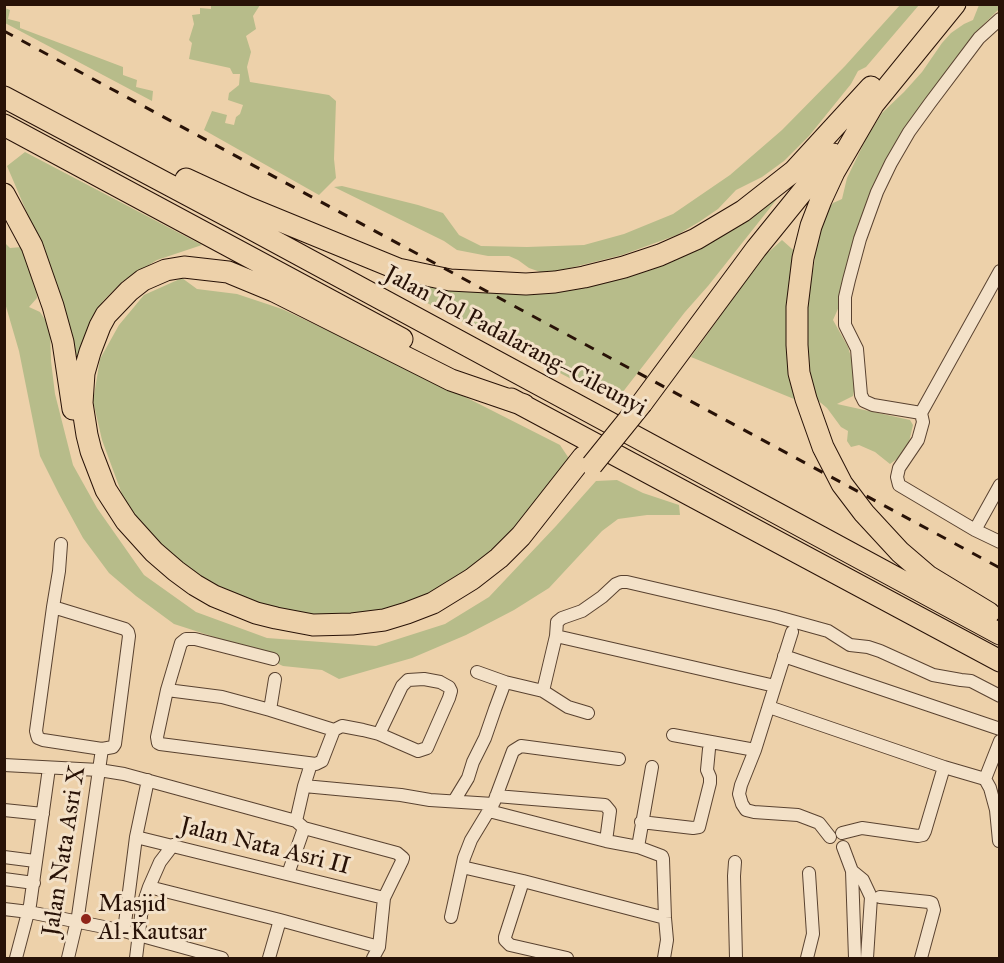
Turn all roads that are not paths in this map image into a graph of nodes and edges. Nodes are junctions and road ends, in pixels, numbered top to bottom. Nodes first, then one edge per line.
1 (940, 4) edge
2 (955, 4) edge
3 (999, 19) edge
4 (872, 96) junction
5 (4, 97) edge
6 (4, 124) edge
7 (105, 151) junction
8 (4, 194) edge
9 (999, 271) edge
10 (524, 405) junction
11 (921, 413) junction
12 (587, 461) junction
13 (999, 485) edge
14 (975, 530) junction
15 (999, 542) edge
16 (61, 544) dead end
17 (53, 607) junction
18 (999, 620) edge
19 (792, 632) dead end
20 (999, 634) edge
21 (556, 636) junction
22 (784, 656) junction
23 (273, 659) dead end
24 (999, 661) edge
25 (477, 672) dead end
26 (275, 678) dead end
27 (505, 682) junction
28 (776, 686) junction
29 (167, 690) junction
30 (543, 691) junction
31 (999, 696) edge
32 (769, 707) junction
33 (270, 710) junction
34 (588, 712) dead end
35 (999, 729) edge
36 (334, 730) junction
37 (379, 734) junction
38 (674, 735) dead end
39 (999, 741) edge
40 (102, 749) junction
41 (709, 749) dead end
42 (755, 750) junction
43 (619, 759) dead end
44 (311, 764) junction
45 (4, 765) edge
46 (652, 766) dead end
47 (944, 767) junction
48 (49, 768) junction
49 (99, 770) junction
50 (986, 779) junction
51 (148, 780) junction
52 (304, 786) junction
53 (454, 801) junction
54 (493, 804) junction
55 (4, 810) edge
56 (43, 814) junction
57 (641, 822) junction
58 (300, 825) junction
59 (836, 835) junction
60 (136, 837) junction
61 (606, 841) junction
62 (999, 841) edge
63 (172, 845) junction
64 (638, 847) junction
65 (4, 857) edge
66 (35, 861) junction
67 (735, 862) dead end
68 (462, 867) junction
69 (852, 871) junction
70 (809, 873) dead end
71 (288, 874) junction
72 (4, 879) edge
73 (523, 881) junction
74 (34, 883) junction
75 (149, 887) junction
76 (880, 897) dead end
77 (384, 898) junction
78 (4, 909) edge
79 (29, 912) junction
80 (451, 916) dead end
81 (665, 918) junction
82 (280, 920) junction
83 (76, 922) junction
84 (124, 931) junction
85 (138, 935) junction
86 (376, 953) edge
87 (200, 956) edge
88 (16, 958) edge
89 (68, 958) edge
90 (136, 958) edge
91 (222, 958) edge
92 (269, 958) edge
93 (567, 958) edge
94 (664, 958) edge
95 (735, 958) edge
96 (807, 958) edge
97 (855, 958) edge
98 (867, 958) edge
99 (921, 958) edge

1 - 4 highway
2 - 4 highway
3 - 11 street
4 - 7 highway
4 - 12 highway, bridge
4 - 18 highway
5 - 7 highway, Jalan Tol Padalarang–Cileunyi
6 - 10 highway
7 - 20 highway, Jalan Tol Padalarang–Cileunyi
8 - 12 highway
9 - 11 street
10 - 12 highway
10 - 24 highway
11 - 14 street
13 - 14 street
14 - 15 street
16 - 17 street
17 - 40 street
17 - 40 street
19 - 22 street
21 - 28 street
21 - 30 street
21 - 31 street
22 - 28 street
22 - 35 street
23 - 29 street
25 - 27 street
26 - 33 street
27 - 30 street
27 - 53 street
28 - 32 street
29 - 33 street
29 - 44 street
30 - 34 street
32 - 42 street
32 - 47 street
33 - 36 street
36 - 37 street
36 - 44 street
37 - 37 street
38 - 42 street
39 - 50 street
40 - 49 street, Jalan Nata Asri X
41 - 57 street
42 - 59 street
43 - 54 street
44 - 52 street
45 - 48 street
46 - 57 street
47 - 50 street
47 - 59 street
48 - 49 street
48 - 56 street
49 - 51 street
49 - 83 street, Jalan Nata Asri X
50 - 62 street
51 - 58 street
51 - 60 street
52 - 53 street
52 - 58 street
53 - 54 street
54 - 61 street
54 - 61 street
54 - 68 street
55 - 56 street
56 - 66 street
57 - 64 street
58 - 71 street
58 - 77 street
59 - 69 street
60 - 63 street, Jalan Nata Asri II
60 - 84 street
61 - 64 street
63 - 71 street, Jalan Nata Asri II
63 - 75 street
64 - 81 street
65 - 66 street
66 - 74 street
67 - 95 street
68 - 73 street
68 - 80 street
69 - 97 street
69 - 98 street
70 - 96 street
71 - 77 street, Jalan Nata Asri II
72 - 74 street
73 - 81 street
73 - 93 street
74 - 79 street
75 - 82 street
75 - 85 street
76 - 99 street
77 - 86 street
78 - 79 street
79 - 83 street
79 - 88 street
81 - 94 street
82 - 86 street
82 - 92 street
83 - 84 street
83 - 89 street, Jalan Nata Asri X
84 - 85 street
85 - 87 street
85 - 90 street
87 - 91 street

